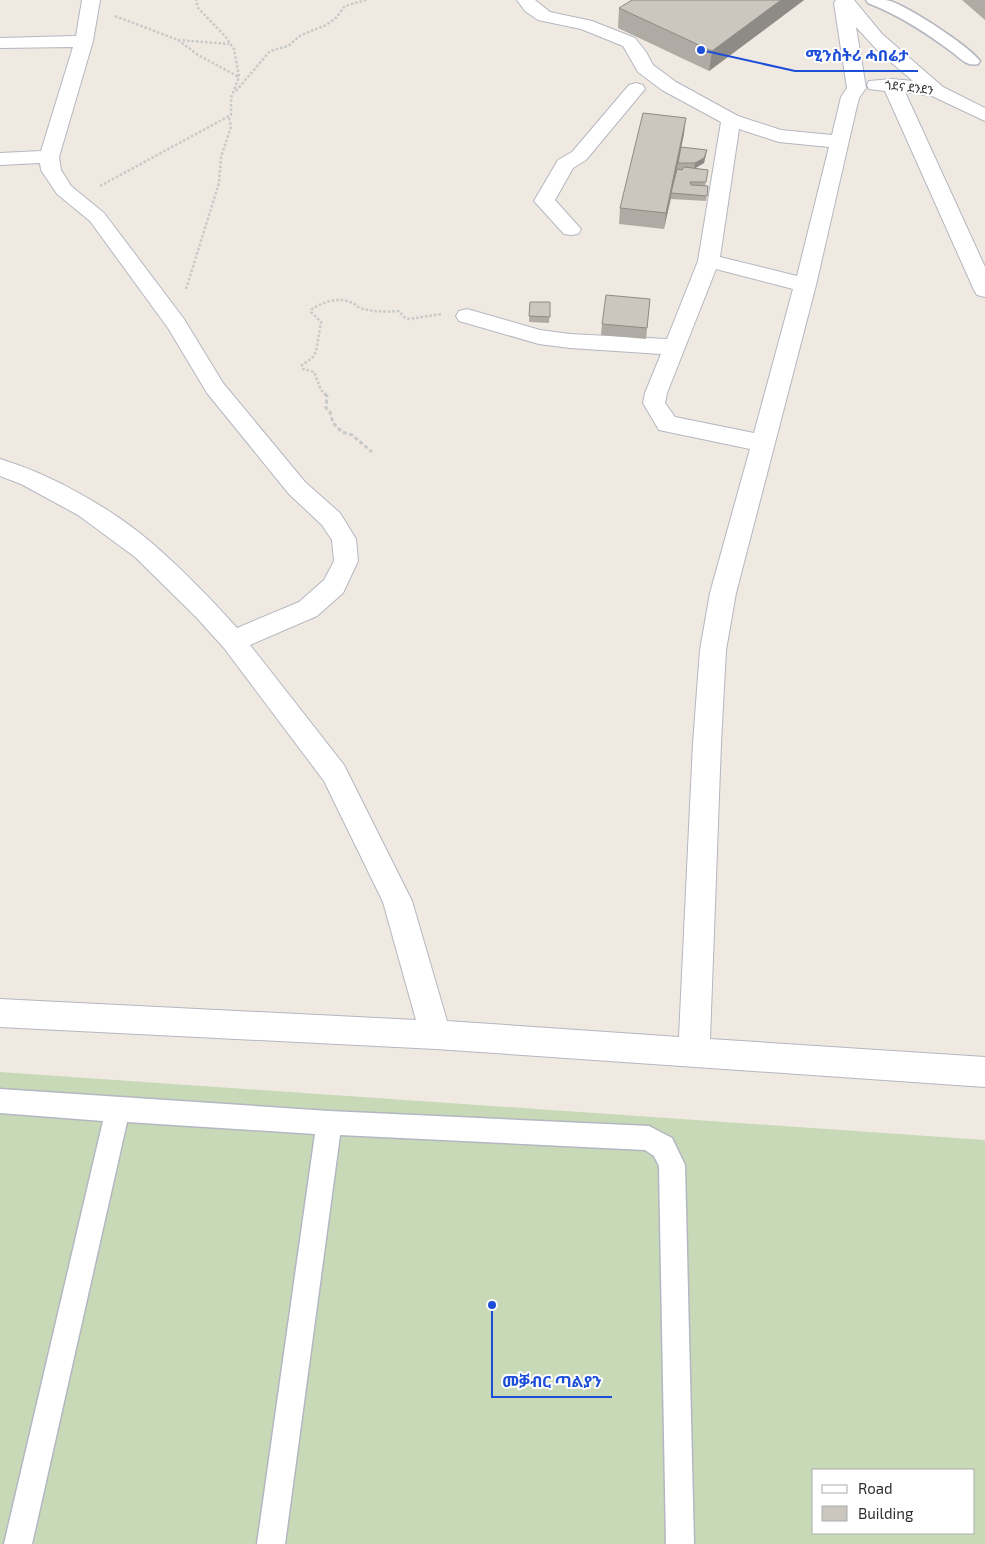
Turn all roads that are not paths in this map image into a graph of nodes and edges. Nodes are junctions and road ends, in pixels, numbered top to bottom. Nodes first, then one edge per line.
1 (526, 0) edge
2 (843, 0) edge
3 (873, 0) edge
4 (91, 3) edge
5 (84, 41) junction
6 (0, 42) edge
7 (973, 61) dead end
8 (645, 68) junction
9 (892, 85) junction
10 (857, 88) junction
11 (636, 89) junction
12 (939, 92) junction
13 (682, 94) junction
14 (985, 115) edge
15 (731, 120) junction
16 (840, 142) junction
17 (49, 157) junction
18 (0, 159) edge
19 (570, 229) dead end
20 (709, 261) junction
21 (805, 285) junction
22 (985, 290) edge
23 (467, 316) road end
24 (676, 347) junction
25 (762, 443) junction
26 (0, 468) edge
27 (233, 641) junction
28 (0, 1013) edge
29 (436, 1034) junction
30 (694, 1051) junction
31 (985, 1072) edge
32 (0, 1101) edge
33 (118, 1110) junction
34 (329, 1123) junction
35 (18, 1544) edge
36 (271, 1544) edge
37 (680, 1544) edge

1 - 8 street
2 - 10 street
2 - 12 street
3 - 7 lane
4 - 5 street
5 - 6 street
5 - 17 street
8 - 11 street
8 - 13 street
9 - 10 street, ጎደና ደንደን
9 - 12 street, ጎደና ደንደን
9 - 22 street
10 - 16 street
11 - 13 street
11 - 19 street
12 - 14 street, ጎደና ደንደን
13 - 15 street
15 - 16 street
15 - 20 street
16 - 21 street
17 - 18 street
17 - 27 street
20 - 21 street
20 - 24 street
21 - 25 street
23 - 24 street
24 - 25 street
25 - 30 street
26 - 27 street
27 - 29 street
28 - 29 street
29 - 30 street
30 - 31 street
32 - 33 lane
33 - 34 lane
33 - 35 lane
34 - 36 lane
34 - 37 lane

